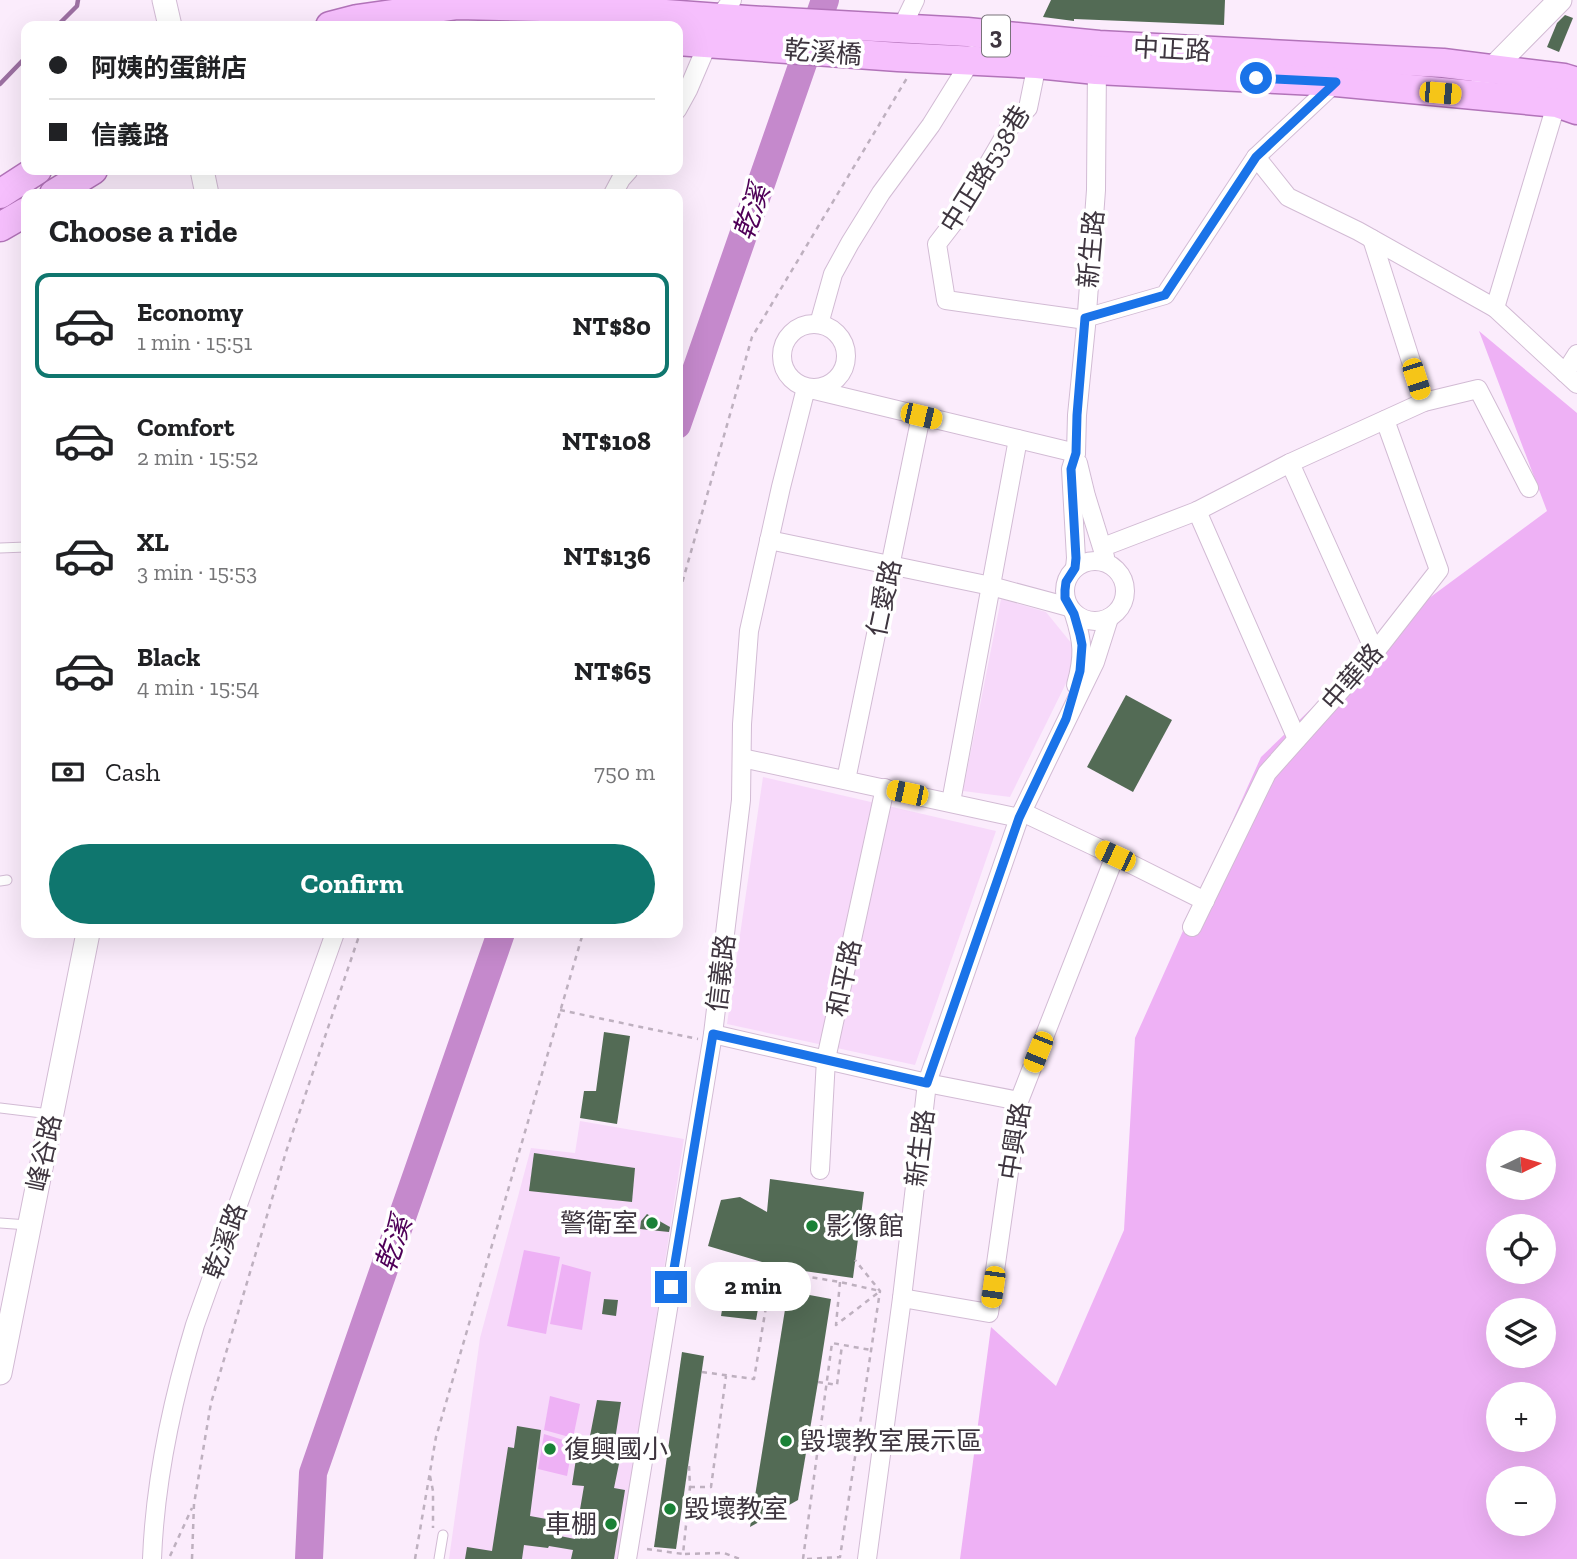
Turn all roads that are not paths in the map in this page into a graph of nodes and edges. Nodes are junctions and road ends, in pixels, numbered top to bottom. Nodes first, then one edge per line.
1 (164, 0) edge
2 (915, 0) edge
3 (1560, 0) edge
4 (585, 11) edge
5 (169, 21) edge
6 (349, 21) edge
7 (737, 21) edge
8 (897, 29) junction
9 (686, 44) edge
10 (972, 47) junction
11 (909, 57) joint
12 (1098, 58) junction
13 (1037, 64) junction
14 (1492, 69) junction
15 (1336, 82) junction
16 (1569, 94) edge
17 (1467, 96) junction
18 (683, 99) edge
19 (1256, 157) junction
20 (29, 175) edge
21 (85, 175) edge
22 (62, 189) edge
23 (0, 194) edge
24 (21, 215) edge
25 (0, 227) edge
26 (1372, 239) junction
27 (1496, 308) junction
28 (1086, 319) junction
29 (819, 324) junction
30 (1577, 354) edge
31 (1571, 379) edge
32 (806, 388) junction
33 (1424, 402) junction
34 (921, 416) junction
35 (1384, 420) junction
36 (1018, 439) junction
37 (1076, 453) junction
38 (1290, 463) junction
39 (1529, 488) dead end
40 (1197, 510) junction
41 (769, 540) junction
42 (21, 547) edge
43 (0, 548) edge
44 (1105, 555) junction
45 (891, 565) junction
46 (1075, 568) junction
47 (991, 586) junction
48 (1071, 610) junction
49 (1109, 618) junction
50 (1375, 652) junction
51 (1066, 719) junction
52 (1297, 739) junction
53 (742, 758) junction
54 (846, 780) junction
55 (885, 788) junction
56 (951, 802) junction
57 (1021, 815) junction
58 (1115, 856) junction
59 (1205, 901) junction
60 (1192, 927) dead end
61 (87, 938) edge
62 (333, 938) edge
63 (713, 1038) junction
64 (826, 1059) junction
65 (927, 1083) junction
66 (1019, 1101) junction
67 (0, 1108) edge
68 (52, 1114) junction
69 (820, 1170) dead end
70 (0, 1223) edge
71 (29, 1225) junction
72 (902, 1298) junction
73 (0, 1373) edge
74 (443, 1535) dead end
75 (635, 1558) edge
76 (152, 1559) edge
77 (439, 1559) edge
78 (867, 1559) edge

1 - 5 street
2 - 8 street
3 - 14 street
4 - 6 main road, 3
4 - 7 main road, 3
7 - 8 main road, 乾溪橋 / 3
7 - 9 main road, 3
7 - 9 street
7 - 9 street
7 - 11 main road, 乾溪橋 / 3
8 - 10 main road, 中正路 / 3
9 - 18 street
10 - 11 main road, 中正路 / 3
10 - 12 main road, 中正路 / 3
10 - 13 main road, 中正路 / 3
10 - 29 street
12 - 13 main road, 中正路 / 3
12 - 14 main road, 中正路 / 3
12 - 15 main road, 中正路 / 3
12 - 28 street, 新生路
13 - 28 street, 中正路538巷
14 - 16 main road, 中正路 / 3
14 - 17 street
15 - 17 main road, 中正路 / 3
15 - 19 street
16 - 17 main road, 中正路 / 3
16 - 27 street
19 - 26 street
19 - 28 street
20 - 23 main road
21 - 22 main road
24 - 25 main road
26 - 27 street
26 - 33 street
27 - 31 street
28 - 37 street, 新生路
29 - 32 street
29 - 32 street
30 - 31 street
32 - 34 street
32 - 41 street, 信義路
33 - 35 street
33 - 39 street
34 - 36 street
34 - 45 street, 仁愛路
35 - 38 street
35 - 50 street, 中華路
36 - 37 street
36 - 47 street
37 - 44 street, 新生路
37 - 46 street, 新生路
38 - 40 street
38 - 50 street
40 - 44 street
40 - 52 street
41 - 45 street
41 - 53 street, 信義路
42 - 43 lane
44 - 46 street
44 - 49 street, 新生路
45 - 47 street
45 - 54 street, 仁愛路
46 - 48 street, 新生路
47 - 48 street
47 - 56 street
48 - 49 street
48 - 51 street, 新生路
49 - 51 street, 新生路
50 - 52 street, 中華路
51 - 57 street, 新生路
52 - 59 street, 中華路
53 - 54 street
53 - 63 street, 信義路
54 - 55 street
55 - 56 street
55 - 64 street, 和平路
56 - 57 street
57 - 58 street
57 - 65 street, 新生路
58 - 59 street
58 - 66 street, 中興路
59 - 60 street, 中華路
61 - 68 street, 峰谷路
62 - 76 street, 乾溪路
63 - 64 street
63 - 75 street, 信義路
64 - 65 street
64 - 69 street, 和平路
65 - 66 street
65 - 72 street, 新生路
66 - 72 street, 中興路
67 - 68 lane
68 - 71 street, 峰谷路
70 - 71 lane
71 - 73 street, 峰谷路
72 - 78 street, 新生路
74 - 77 lane

